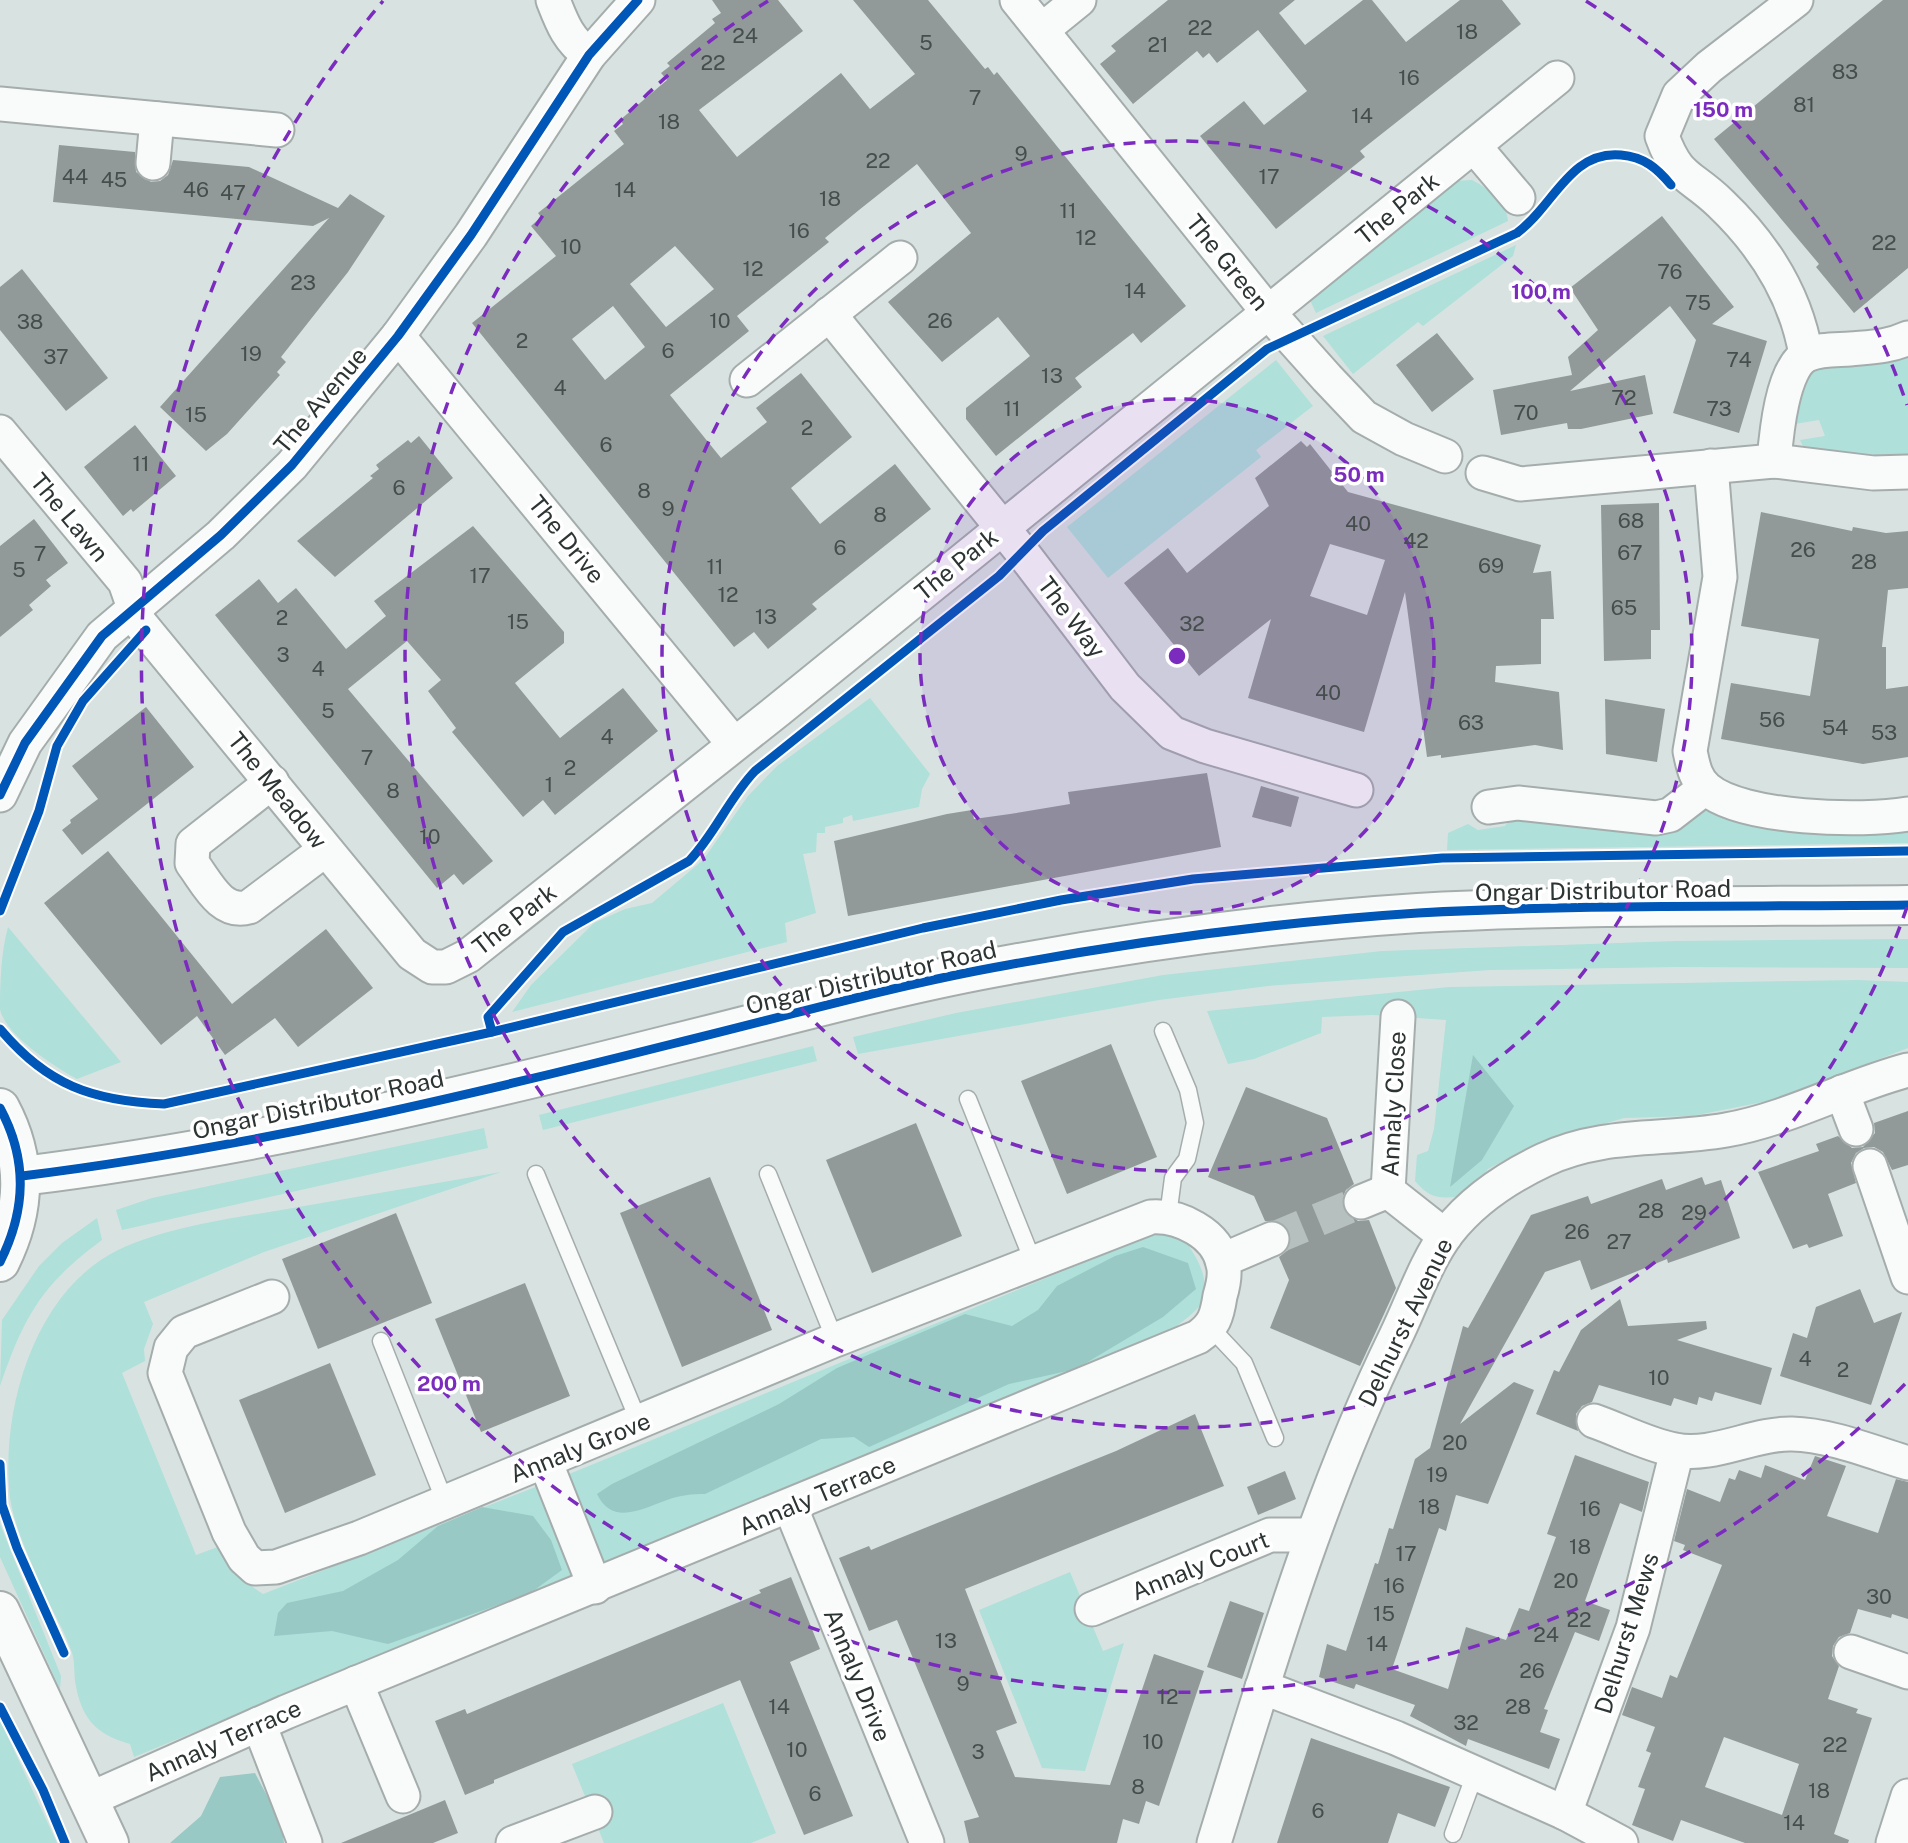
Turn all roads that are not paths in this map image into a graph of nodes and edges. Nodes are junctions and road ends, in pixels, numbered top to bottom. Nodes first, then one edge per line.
1 (553, 0) edge
2 (638, 0) edge
3 (1017, 0) edge
4 (1079, 0) edge
5 (1796, 0) edge
6 (1042, 30) junction
7 (589, 55) junction
8 (1558, 78) dead end
9 (0, 104) edge
10 (157, 119) junction
11 (277, 130) dead end
12 (1474, 146) junction
13 (153, 163) dead end
14 (1518, 198) dead end
15 (900, 258) dead end
16 (1268, 312) junction
17 (829, 314) junction
18 (398, 336) junction
19 (1908, 338) edge
20 (1806, 355) junction
21 (747, 380) dead end
22 (0, 432) edge
23 (1445, 456) dead end
24 (1774, 461) junction
25 (1711, 466) junction
26 (1908, 472) edge
27 (1483, 473) dead end
28 (1001, 527) junction
29 (134, 606) junction
30 (734, 744) junction
31 (272, 782) junction
32 (1705, 788) junction
33 (1356, 790) dead end
34 (0, 795) edge
35 (1489, 807) dead end
36 (1908, 814) edge
37 (325, 849) junction
38 (1908, 905) edge
39 (432, 967) joint
40 (1398, 1017) dead end
41 (1163, 1031) dead end
42 (1908, 1070) edge
43 (1842, 1092) junction
44 (968, 1099) dead end
45 (0, 1108) edge
46 (1856, 1129) dead end
47 (1870, 1166) dead end
48 (536, 1174) dead end
49 (768, 1174) dead end
50 (22, 1175) junction
51 (1168, 1216) junction
52 (1445, 1236) junction
53 (1272, 1239) tunnel mouth
54 (1223, 1260) junction
55 (0, 1262) edge
56 (1034, 1264) junction
57 (1908, 1277) edge
58 (272, 1297) dead end
59 (1211, 1328) junction
60 (835, 1340) junction
61 (380, 1341) dead end
62 (1594, 1421) dead end
63 (639, 1422) junction
64 (1275, 1438) dead end
65 (1676, 1451) junction
66 (545, 1461) junction
67 (1908, 1463) edge
68 (445, 1502) junction
69 (790, 1506) junction
70 (1311, 1535) junction
71 (596, 1587) junction
72 (1092, 1609) dead end
73 (0, 1611) edge
74 (1851, 1652) dead end
75 (1908, 1672) edge
76 (356, 1684) junction
77 (1262, 1687) junction
78 (259, 1724) junction
79 (1475, 1773) junction
80 (402, 1796) dead end
81 (1908, 1796) edge
82 (90, 1799) junction
83 (595, 1812) dead end
84 (1565, 1813) junction
85 (1453, 1834) dead end
86 (108, 1843) edge
87 (304, 1843) edge
88 (513, 1843) edge
89 (927, 1843) edge
90 (1214, 1843) edge
91 (1621, 1843) edge
92 (1893, 1843) edge

1 - 7 street
2 - 7 street, The Avenue
3 - 6 street, The Green
4 - 6 street
5 - 20 street
6 - 16 street, The Green
7 - 18 street, The Avenue
8 - 12 street, The Park
9 - 10 street
10 - 11 street
10 - 13 street
12 - 14 street
12 - 16 street, The Park
15 - 17 street
16 - 23 street, The Green
16 - 28 street, The Park
17 - 21 street
17 - 28 street, The Way
18 - 29 street, The Avenue
18 - 30 street, The Drive
19 - 20 street
20 - 24 street
22 - 29 street, The Lawn
24 - 25 street
24 - 26 street
25 - 27 street
25 - 32 street
28 - 30 street, The Park
28 - 33 street, The Way
29 - 31 street, The Meadow
29 - 34 street, The Avenue
30 - 39 street, The Park
31 - 37 street, The Meadow
31 - 37 street
32 - 35 street
32 - 36 street
37 - 39 street, The Meadow
38 - 50 street, Ongar Distributor Road
40 - 52 street, Annaly Close
41 - 51 lane
42 - 43 street, Delhurst Avenue
43 - 46 street
43 - 52 street, Delhurst Avenue
44 - 56 lane
45 - 50 street
47 - 57 street
48 - 63 lane
49 - 60 lane
50 - 55 street
51 - 54 street
51 - 56 street, Annaly Grove
52 - 70 street, Delhurst Avenue
53 - 54 street
54 - 59 street
56 - 60 street, Annaly Grove
58 - 68 street, Annaly Grove
59 - 64 lane
59 - 69 street, Annaly Terrace
60 - 63 street, Annaly Grove
61 - 68 lane
62 - 65 street
63 - 66 street, Annaly Grove
65 - 67 street
65 - 84 street, Delhurst Mews
66 - 68 street, Annaly Grove
66 - 71 street
69 - 71 street, Annaly Terrace
69 - 89 street, Annaly Drive
70 - 72 street, Annaly Court
70 - 77 street, Delhurst Avenue
71 - 76 street, Annaly Terrace
73 - 82 street
74 - 75 street
76 - 78 street, Annaly Terrace
76 - 80 street
77 - 79 street
77 - 90 street, Delhurst Avenue
78 - 82 street, Annaly Terrace
78 - 87 street
79 - 84 street
79 - 85 lane
81 - 92 street
82 - 86 street
83 - 88 street
84 - 91 street

